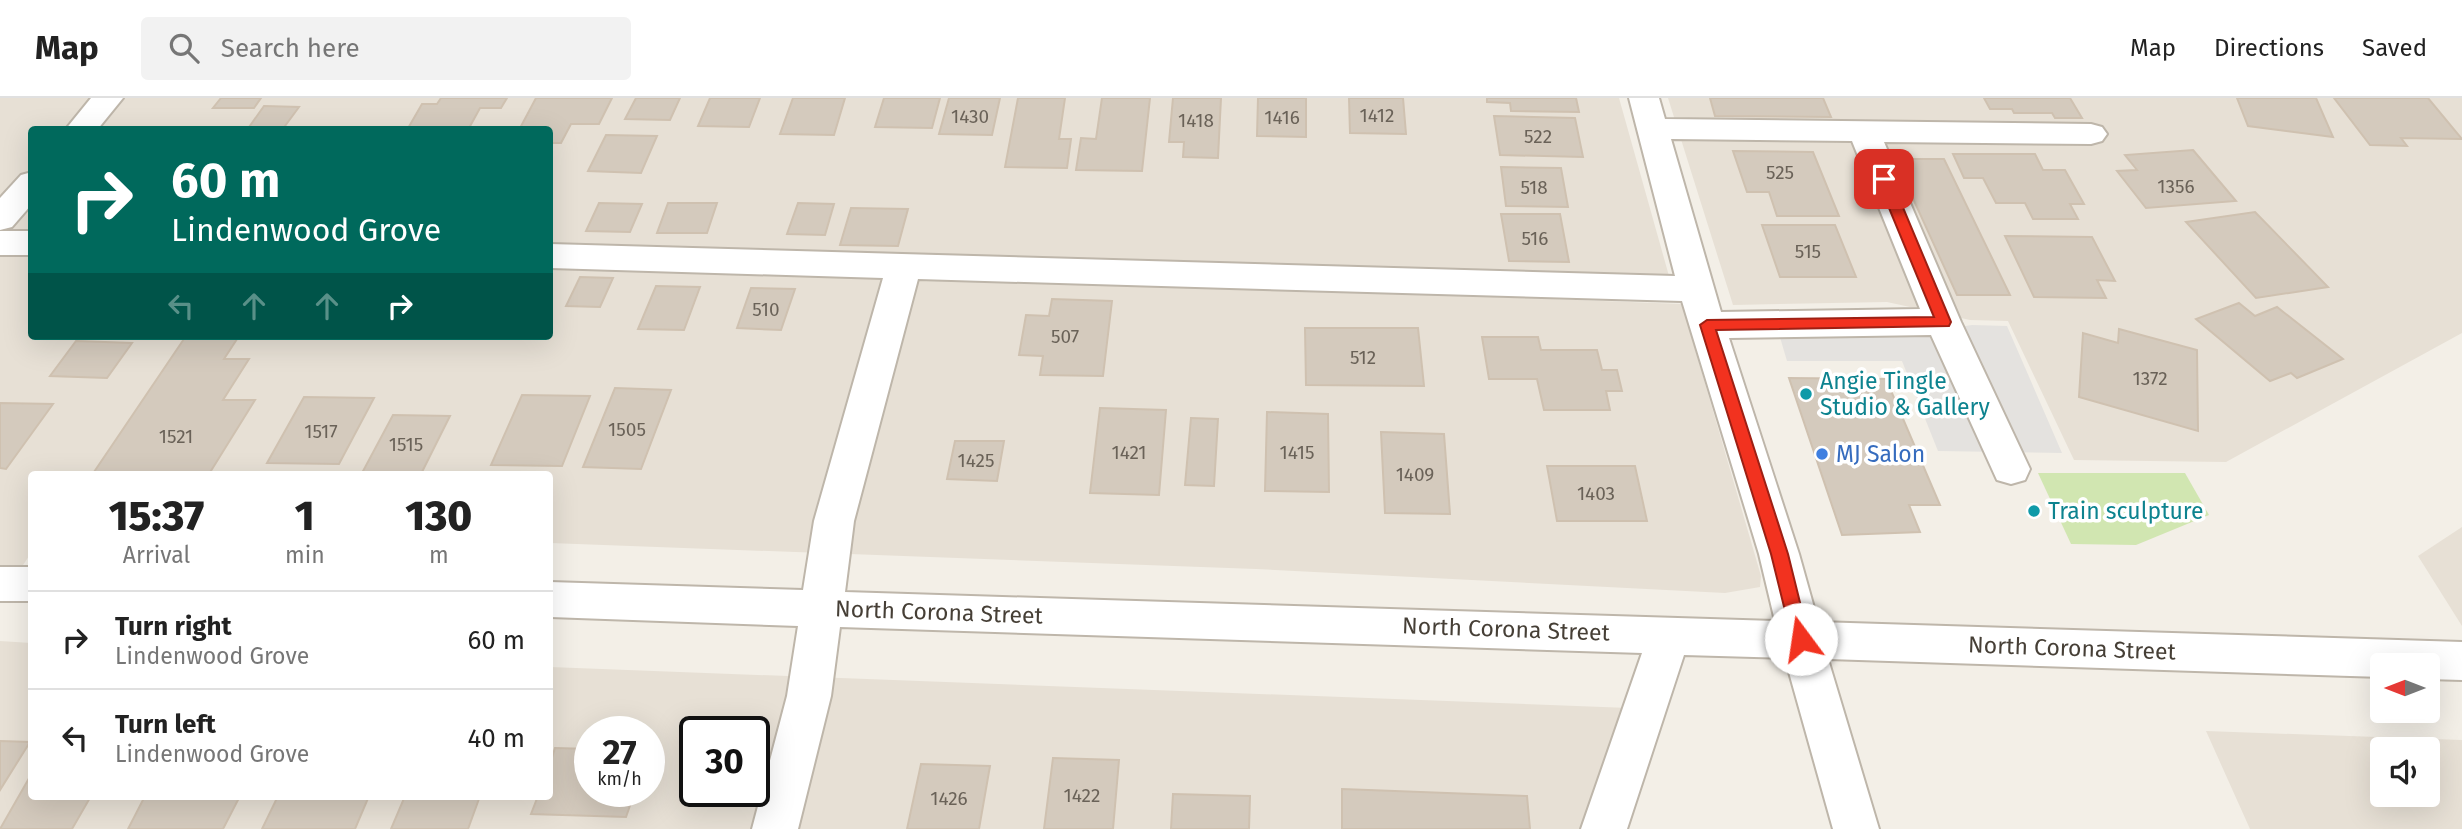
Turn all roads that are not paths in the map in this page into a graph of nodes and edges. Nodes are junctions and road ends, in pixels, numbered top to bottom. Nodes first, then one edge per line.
1 (108, 98) edge
2 (1649, 113) edge
3 (84, 126) edge
4 (1864, 132) junction
5 (2091, 135) dead end
6 (28, 188) edge
7 (0, 219) edge
8 (0, 243) edge
9 (28, 243) edge
10 (553, 256) edge
11 (904, 265) junction
12 (1696, 289) junction
13 (1943, 322) junction
14 (1707, 325) junction
15 (2011, 469) dead end
16 (0, 584) edge
17 (28, 584) edge
18 (553, 600) edge
19 (822, 608) junction
20 (1670, 634) junction
21 (1801, 639) junction
22 (2462, 661) edge
23 (775, 829) edge
24 (1604, 829) edge
25 (1856, 829) edge

1 - 3 street
2 - 4 street
2 - 12 street
4 - 5 street
4 - 13 street
6 - 7 street
8 - 9 street
10 - 11 street
11 - 12 street
11 - 19 street
12 - 14 street
13 - 14 street
13 - 15 street
14 - 21 street
16 - 17 street
18 - 19 street, North Corona Street
19 - 20 street, North Corona Street
19 - 23 street
20 - 21 street, North Corona Street
20 - 24 street
21 - 22 street, North Corona Street
21 - 25 street

